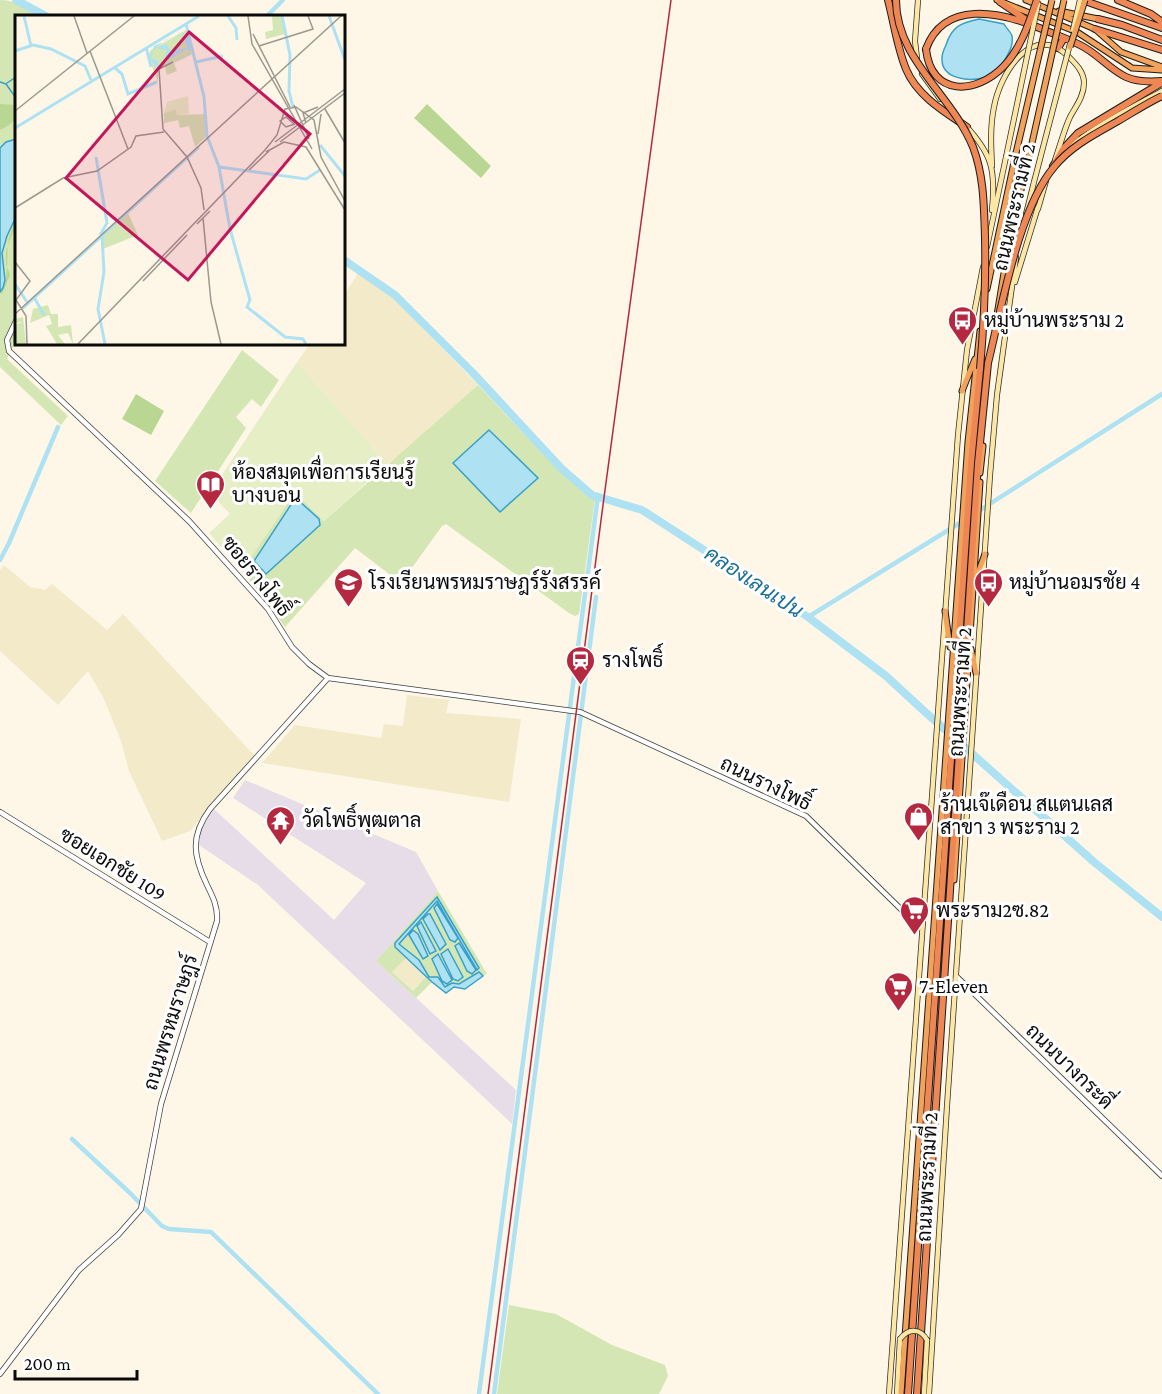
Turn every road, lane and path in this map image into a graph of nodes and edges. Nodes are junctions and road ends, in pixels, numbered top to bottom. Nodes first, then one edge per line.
1 (888, 0) edge
2 (896, 0) edge
3 (918, 0) edge
4 (1026, 0) edge
5 (1038, 0) edge
6 (1052, 0) edge
7 (1064, 0) edge
8 (1082, 0) edge
9 (1118, 0) edge
10 (999, 1) edge
11 (1048, 9) junction
12 (1098, 19) joint
13 (1162, 22) edge
14 (1035, 26) junction
15 (1162, 28) edge
16 (1095, 29) junction
17 (1064, 38) junction
18 (1162, 40) edge
19 (1070, 47) joint
20 (1058, 48) junction
21 (1162, 50) edge
22 (1162, 68) edge
23 (1162, 82) edge
24 (1162, 92) edge
25 (1162, 96) edge
26 (967, 127) junction
27 (992, 166) junction
28 (1049, 174) junction
29 (1038, 209) junction
30 (990, 233) junction
31 (1010, 297) junction
32 (15, 323) edge
33 (978, 351) junction
34 (962, 391) junction
35 (985, 554) junction
36 (973, 587) junction
37 (945, 611) junction
38 (970, 641) junction
39 (976, 673) junction
40 (328, 678) junction
41 (949, 705) junction
42 (0, 812) edge
43 (922, 927) junction
44 (210, 942) junction
45 (957, 977) junction
46 (1162, 1176) edge
47 (0, 1374) edge
48 (889, 1394) edge
49 (899, 1394) edge
50 (908, 1394) edge
51 (917, 1394) edge
52 (924, 1394) edge
53 (929, 1394) edge

1 - 26 highway
2 - 50 highway, bridge
3 - 26 main road
4 - 11 highway
5 - 14 highway, bridge
5 - 30 main road, ถนนพระรามที่ 2, bridge
6 - 33 highway, ถนนพระรามที่ 2, bridge
7 - 36 highway, ถนนพระรามที่ 2, bridge
8 - 15 highway
8 - 19 highway, bridge
9 - 13 highway
10 - 14 highway
10 - 22 highway
11 - 12 highway
11 - 16 highway
12 - 18 highway
14 - 17 highway
16 - 21 highway
16 - 22 highway
17 - 20 highway
17 - 23 highway
19 - 31 main road, ถนนพระรามที่ 2, bridge
20 - 27 main road
20 - 28 main road
23 - 28 highway
24 - 29 main road
25 - 51 highway, bridge
26 - 27 main road
27 - 30 main road
28 - 29 main road
29 - 31 main road
30 - 34 main road, ถนนพระรามที่ 2
31 - 35 main road, ถนนพระรามที่ 2
32 - 40 street, ซอยรางโพธิ์
33 - 34 highway
33 - 41 highway, ถนนพระรามที่ 2
34 - 37 main road, ถนนพระรามที่ 2
35 - 36 highway
35 - 39 main road, ถนนพระรามที่ 2
36 - 38 highway, ถนนพระรามที่ 2
37 - 41 highway
37 - 43 main road, ถนนพระรามที่ 2
38 - 39 highway
38 - 51 highway, ถนนพระรามที่ 2
39 - 45 main road, ถนนพระรามที่ 2
40 - 43 street, ถนนรางโพธิ์
40 - 44 street, ถนนพรหมราษฎร์
41 - 49 highway, ถนนพระรามที่ 2
42 - 44 street, ซอยเอกชัย 109
43 - 48 main road, ถนนพระรามที่ 2
44 - 47 street, ถนนพรหมราษฎร์
45 - 46 street, ถนนบางกระดี่
45 - 53 main road, ถนนพระรามที่ 2
49 - 52 main road, bridge

